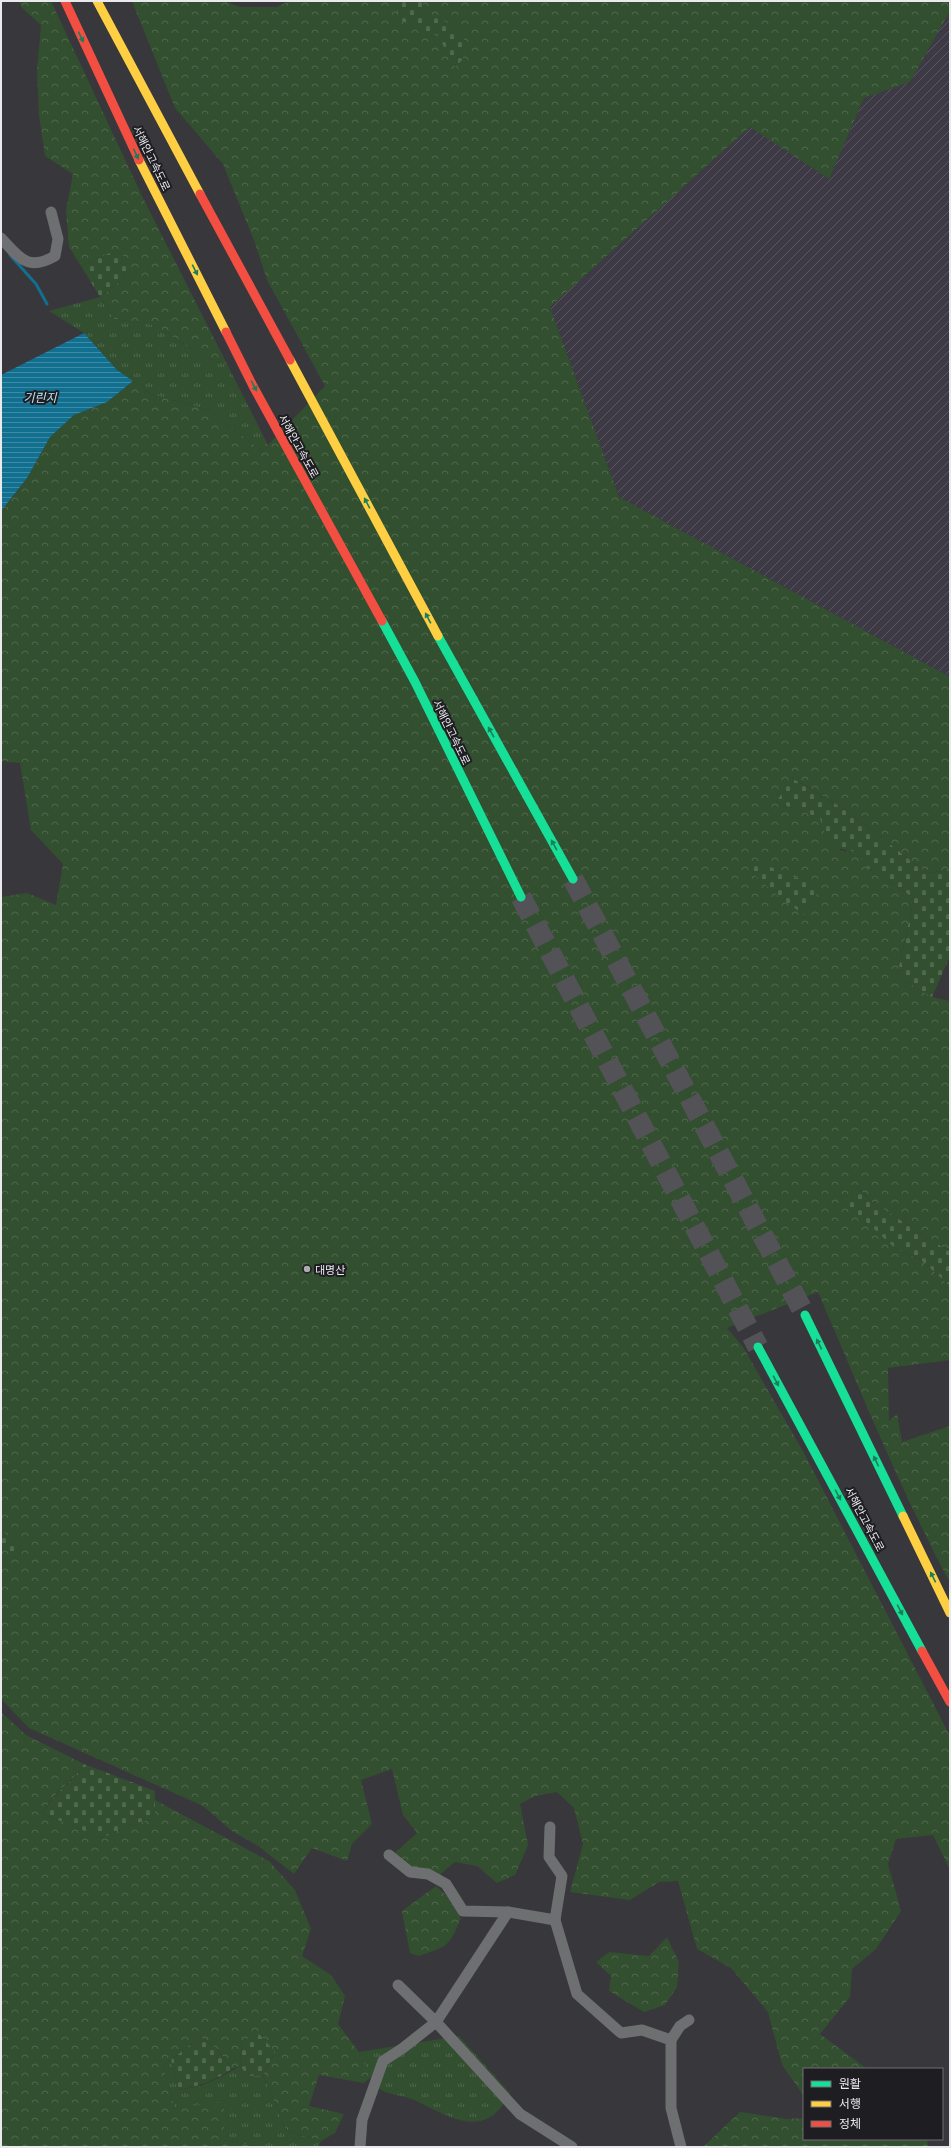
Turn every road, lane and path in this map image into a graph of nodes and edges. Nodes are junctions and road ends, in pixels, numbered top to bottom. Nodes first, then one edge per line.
1 (65, 1) edge
2 (97, 1) edge
3 (51, 212) dead end
4 (1, 238) edge
5 (573, 879) tunnel mouth
6 (521, 897) tunnel mouth
7 (805, 1315) tunnel mouth
8 (758, 1346) tunnel mouth
9 (950, 1612) edge
10 (950, 1702) edge
11 (550, 1827) dead end
12 (389, 1855) dead end
13 (508, 1912) junction
14 (555, 1920) junction
15 (398, 1985) dead end
16 (690, 2020) dead end
17 (436, 2022) junction
18 (671, 2040) junction
19 (360, 2147) edge
20 (572, 2147) edge
21 (681, 2147) edge

1 -> 6 highway, 서해안고속도로
5 -> 2 highway
3 - 4 street
9 -> 7 highway
8 -> 10 highway, 서해안고속도로
11 - 14 street
12 - 13 street
13 - 14 street
13 - 17 street
14 - 18 street
15 - 17 street
16 - 18 street
17 - 19 street
17 - 20 street
18 - 21 street

